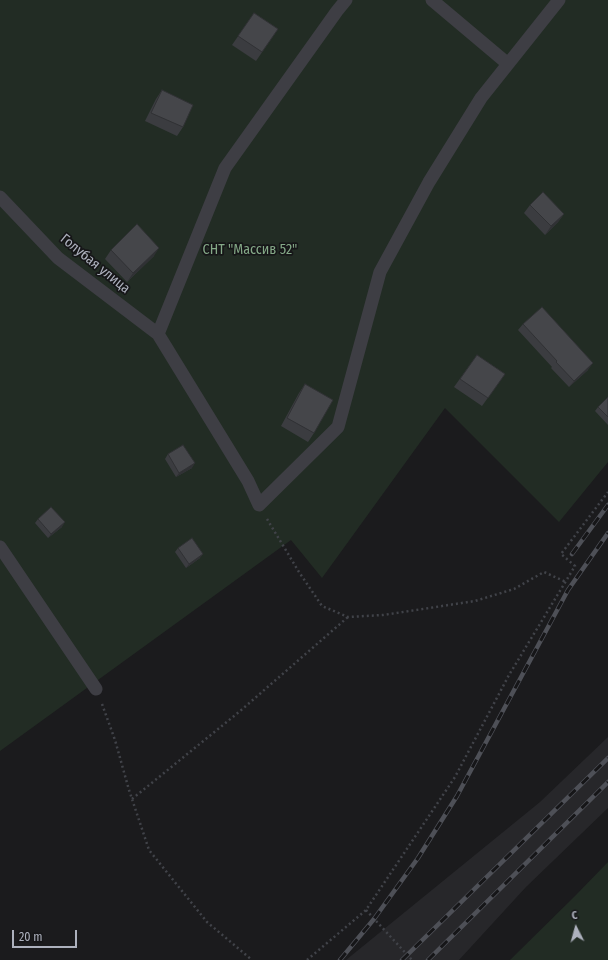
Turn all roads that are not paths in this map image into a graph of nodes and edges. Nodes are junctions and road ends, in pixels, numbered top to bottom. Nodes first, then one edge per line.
1 (346, 0) edge
2 (432, 0) edge
3 (559, 0) edge
4 (508, 64) junction
5 (0, 197) edge
6 (158, 334) junction
7 (0, 547) edge
8 (96, 689) road end

1 - 6 lane
2 - 4 lane
3 - 4 lane
4 - 6 lane
5 - 6 lane, Голубая улица
7 - 8 lane

